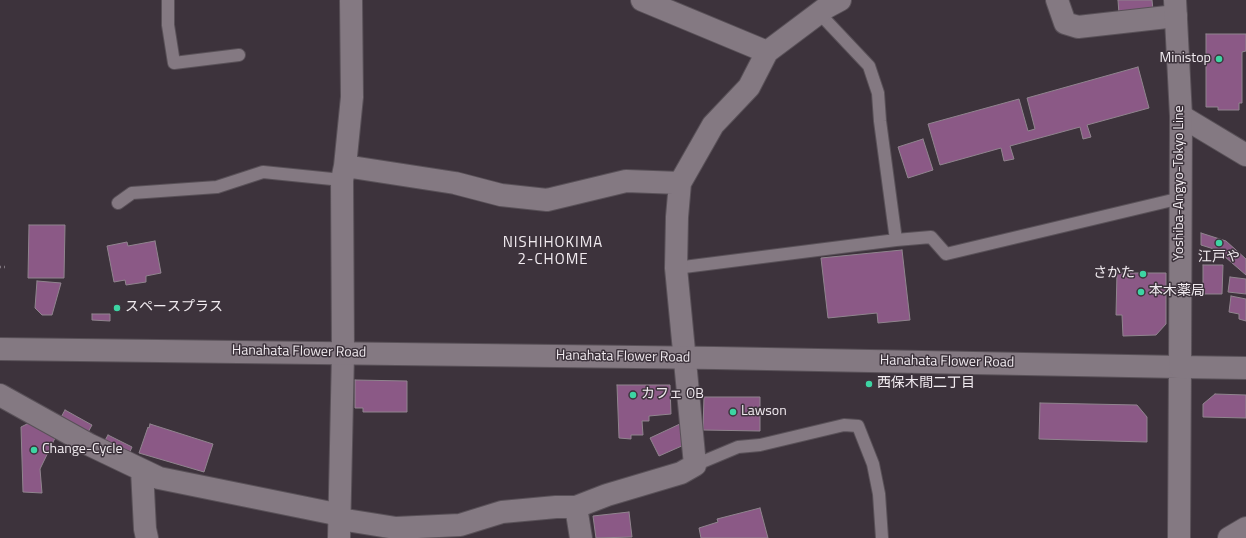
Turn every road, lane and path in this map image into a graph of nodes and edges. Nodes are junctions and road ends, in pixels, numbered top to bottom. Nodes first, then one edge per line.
1 (168, 0) edge
2 (351, 0) edge
3 (642, 0) edge
4 (840, 0) edge
5 (1057, 0) edge
6 (1176, 8) edge
7 (819, 13) junction
8 (767, 52) junction
9 (239, 54) dead end
10 (1181, 116) junction
11 (1246, 155) edge
12 (344, 173) junction
13 (680, 183) junction
14 (1181, 198) junction
15 (118, 204) dead end
16 (896, 240) junction
17 (0, 267) edge
18 (6, 267) dead end
19 (676, 268) junction
20 (0, 349) edge
21 (343, 353) junction
22 (686, 358) junction
23 (1180, 367) junction
24 (1246, 368) edge
25 (0, 395) edge
26 (695, 465) junction
27 (142, 470) junction
28 (576, 507) junction
29 (339, 528) edge
30 (1246, 528) edge
31 (147, 538) edge
32 (581, 538) edge
33 (882, 538) edge
34 (1179, 538) edge
35 (1229, 538) edge

1 - 9 lane
2 - 12 street
3 - 8 street
4 - 7 street
5 - 6 street
6 - 10 street, Yoshiba-Angyo-Tokyo Line
7 - 8 street
7 - 16 lane
8 - 13 street
10 - 11 street
10 - 14 street, Yoshiba-Angyo-Tokyo Line
12 - 13 street
12 - 15 lane
12 - 21 street
13 - 19 street
14 - 16 lane
14 - 23 street, Yoshiba-Angyo-Tokyo Line
16 - 19 lane
17 - 18 path
19 - 22 street
20 - 21 street, Hanahata Flower Road
21 - 22 street, Hanahata Flower Road
21 - 29 street
22 - 23 street, Hanahata Flower Road
22 - 26 street
23 - 24 street, Hanahata Flower Road
23 - 34 street, Yoshiba-Angyo-Tokyo Line
25 - 27 street
26 - 28 street
26 - 33 lane
27 - 29 street
27 - 31 street
28 - 29 street
28 - 32 street
30 - 35 street

